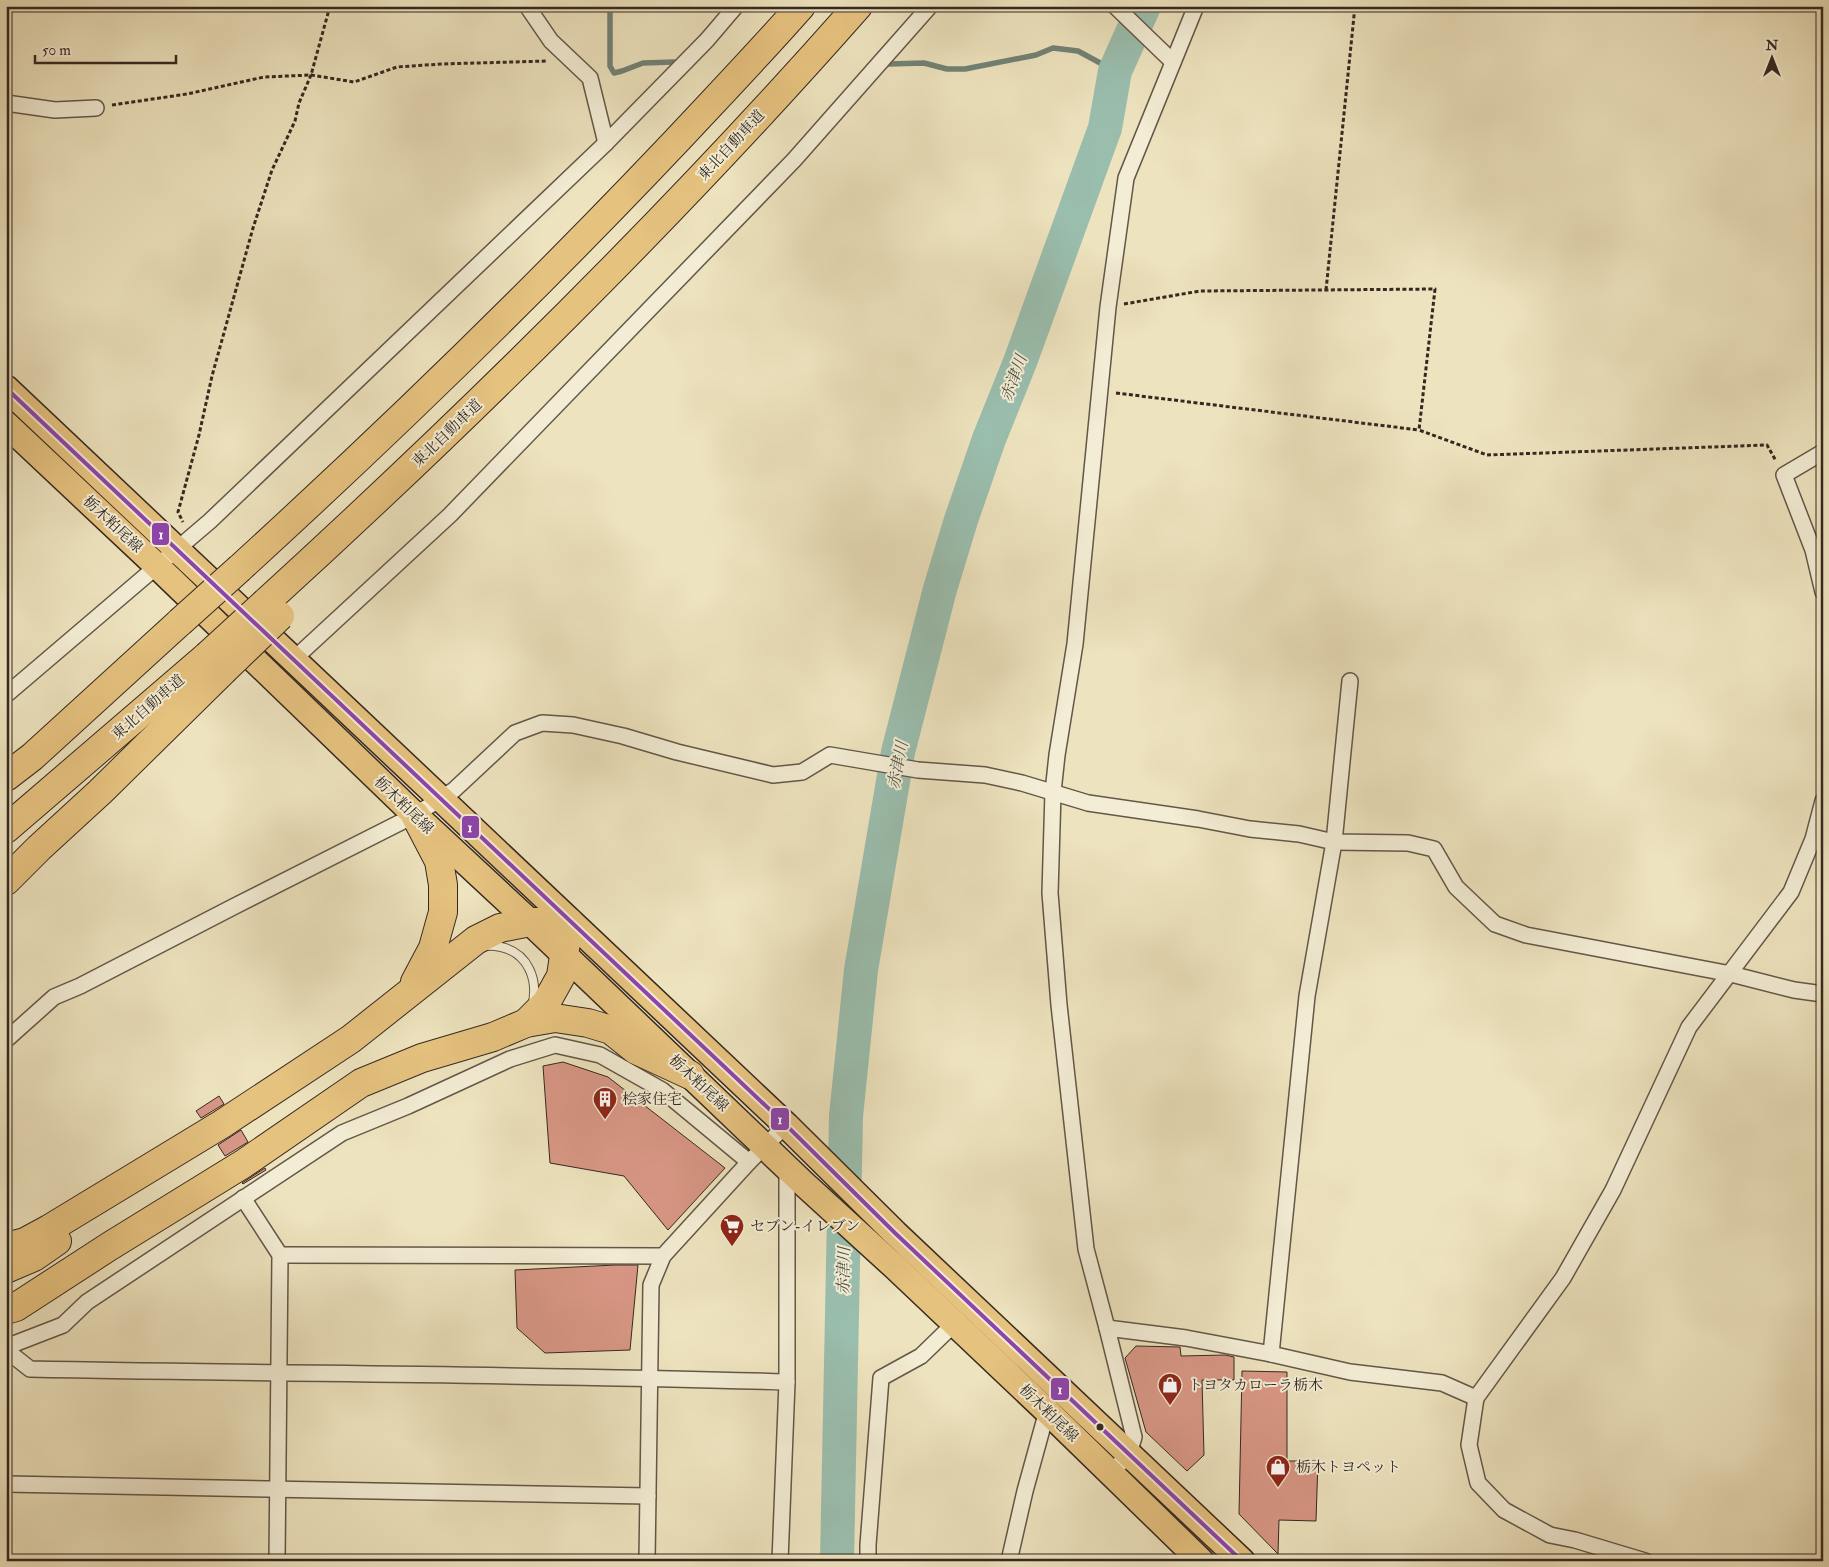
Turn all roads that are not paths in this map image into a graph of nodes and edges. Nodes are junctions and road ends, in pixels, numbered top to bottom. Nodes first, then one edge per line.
1 (527, 6) edge
2 (736, 6) edge
3 (801, 6) edge
4 (858, 6) edge
5 (930, 6) edge
6 (1115, 6) edge
7 (1196, 6) edge
8 (1173, 62) junction
9 (6, 103) edge
10 (96, 108) road end
11 (606, 143) junction
12 (6, 388) edge
13 (6, 424) edge
14 (1823, 452) edge
15 (184, 542) junction
16 (157, 566) junction
17 (1823, 592) edge
18 (293, 660) junction
19 (215, 664) junction
20 (1350, 681) dead end
21 (6, 695) edge
22 (6, 777) edge
23 (1053, 792) junction
24 (440, 799) junction
25 (1823, 801) edge
26 (415, 815) junction
27 (6, 829) edge
28 (1334, 842) junction
29 (6, 881) edge
30 (530, 922) junction
31 (569, 922) junction
32 (459, 953) junction
33 (565, 957) junction
34 (1731, 974) junction
35 (410, 992) junction
36 (1823, 994) edge
37 (526, 1023) junction
38 (6, 1040) edge
39 (690, 1075) junction
40 (786, 1125) junction
41 (757, 1155) junction
42 (796, 1175) junction
43 (243, 1198) junction
44 (90, 1204) junction
45 (110, 1246) junction
46 (6, 1247) edge
47 (280, 1255) junction
48 (663, 1256) junction
49 (6, 1269) edge
50 (6, 1288) edge
51 (6, 1310) edge
52 (954, 1324) junction
53 (1108, 1328) junction
54 (6, 1348) edge
55 (1271, 1354) junction
56 (279, 1374) junction
57 (650, 1378) junction
58 (787, 1382) junction
59 (1476, 1398) junction
60 (1046, 1411) junction
61 (1129, 1454) junction
62 (1111, 1473) junction
63 (6, 1484) edge
64 (278, 1488) junction
65 (648, 1496) junction
66 (277, 1561) edge
67 (647, 1561) edge
68 (780, 1561) edge
69 (868, 1561) edge
70 (1009, 1561) edge
71 (1201, 1561) edge
72 (1242, 1561) edge
73 (1645, 1561) edge

1 - 11 street
2 - 11 street
3 - 22 highway, bridge
4 - 19 highway, 東北自動車道, bridge
5 - 18 street
6 - 8 street
7 - 8 street
8 - 23 street
9 - 10 street
11 - 15 street
12 - 15 main road, 栃木粕尾線
13 - 16 main road, 栃木粕尾線
14 - 17 street
15 - 16 street
15 - 18 main road, 栃木粕尾線
16 - 21 street
16 - 26 main road, 栃木粕尾線
18 - 24 main road, 栃木粕尾線
19 - 27 highway, 東北自動車道
19 - 29 highway
20 - 28 street
23 - 24 street
23 - 28 street
23 - 53 street
24 - 26 street
24 - 31 main road, 栃木粕尾線
25 - 34 street
26 - 30 main road, 栃木粕尾線
26 - 35 highway
26 - 38 street
28 - 34 street
28 - 55 street
30 - 31 highway
30 - 32 highway
30 - 33 main road, 栃木粕尾線
31 - 33 highway
31 - 40 main road, 栃木粕尾線
32 - 35 highway
32 - 37 lane
33 - 37 highway
33 - 39 main road, 栃木粕尾線
34 - 36 street
34 - 59 street
35 - 44 highway
37 - 39 highway
37 - 45 highway
39 - 41 main road, 栃木粕尾線
40 - 41 street
40 - 61 main road, 栃木粕尾線
41 - 42 main road, 栃木粕尾線
41 - 43 street
41 - 48 street
42 - 52 main road, 栃木粕尾線
42 - 58 street
43 - 47 street
43 - 54 street
44 - 46 highway
44 - 49 highway
45 - 50 highway
45 - 51 highway
47 - 48 street
47 - 56 street
48 - 57 street
52 - 60 main road, 栃木粕尾線
52 - 69 street
53 - 55 street
53 - 61 street
54 - 56 street
55 - 59 street
56 - 57 street
56 - 64 street
57 - 58 street
57 - 65 street
58 - 68 street
59 - 73 street
60 - 62 main road, 栃木粕尾線
60 - 70 street
61 - 62 street
61 - 72 main road, 栃木粕尾線
62 - 71 main road, 栃木粕尾線
63 - 64 street
64 - 65 street
64 - 66 street
65 - 67 street

